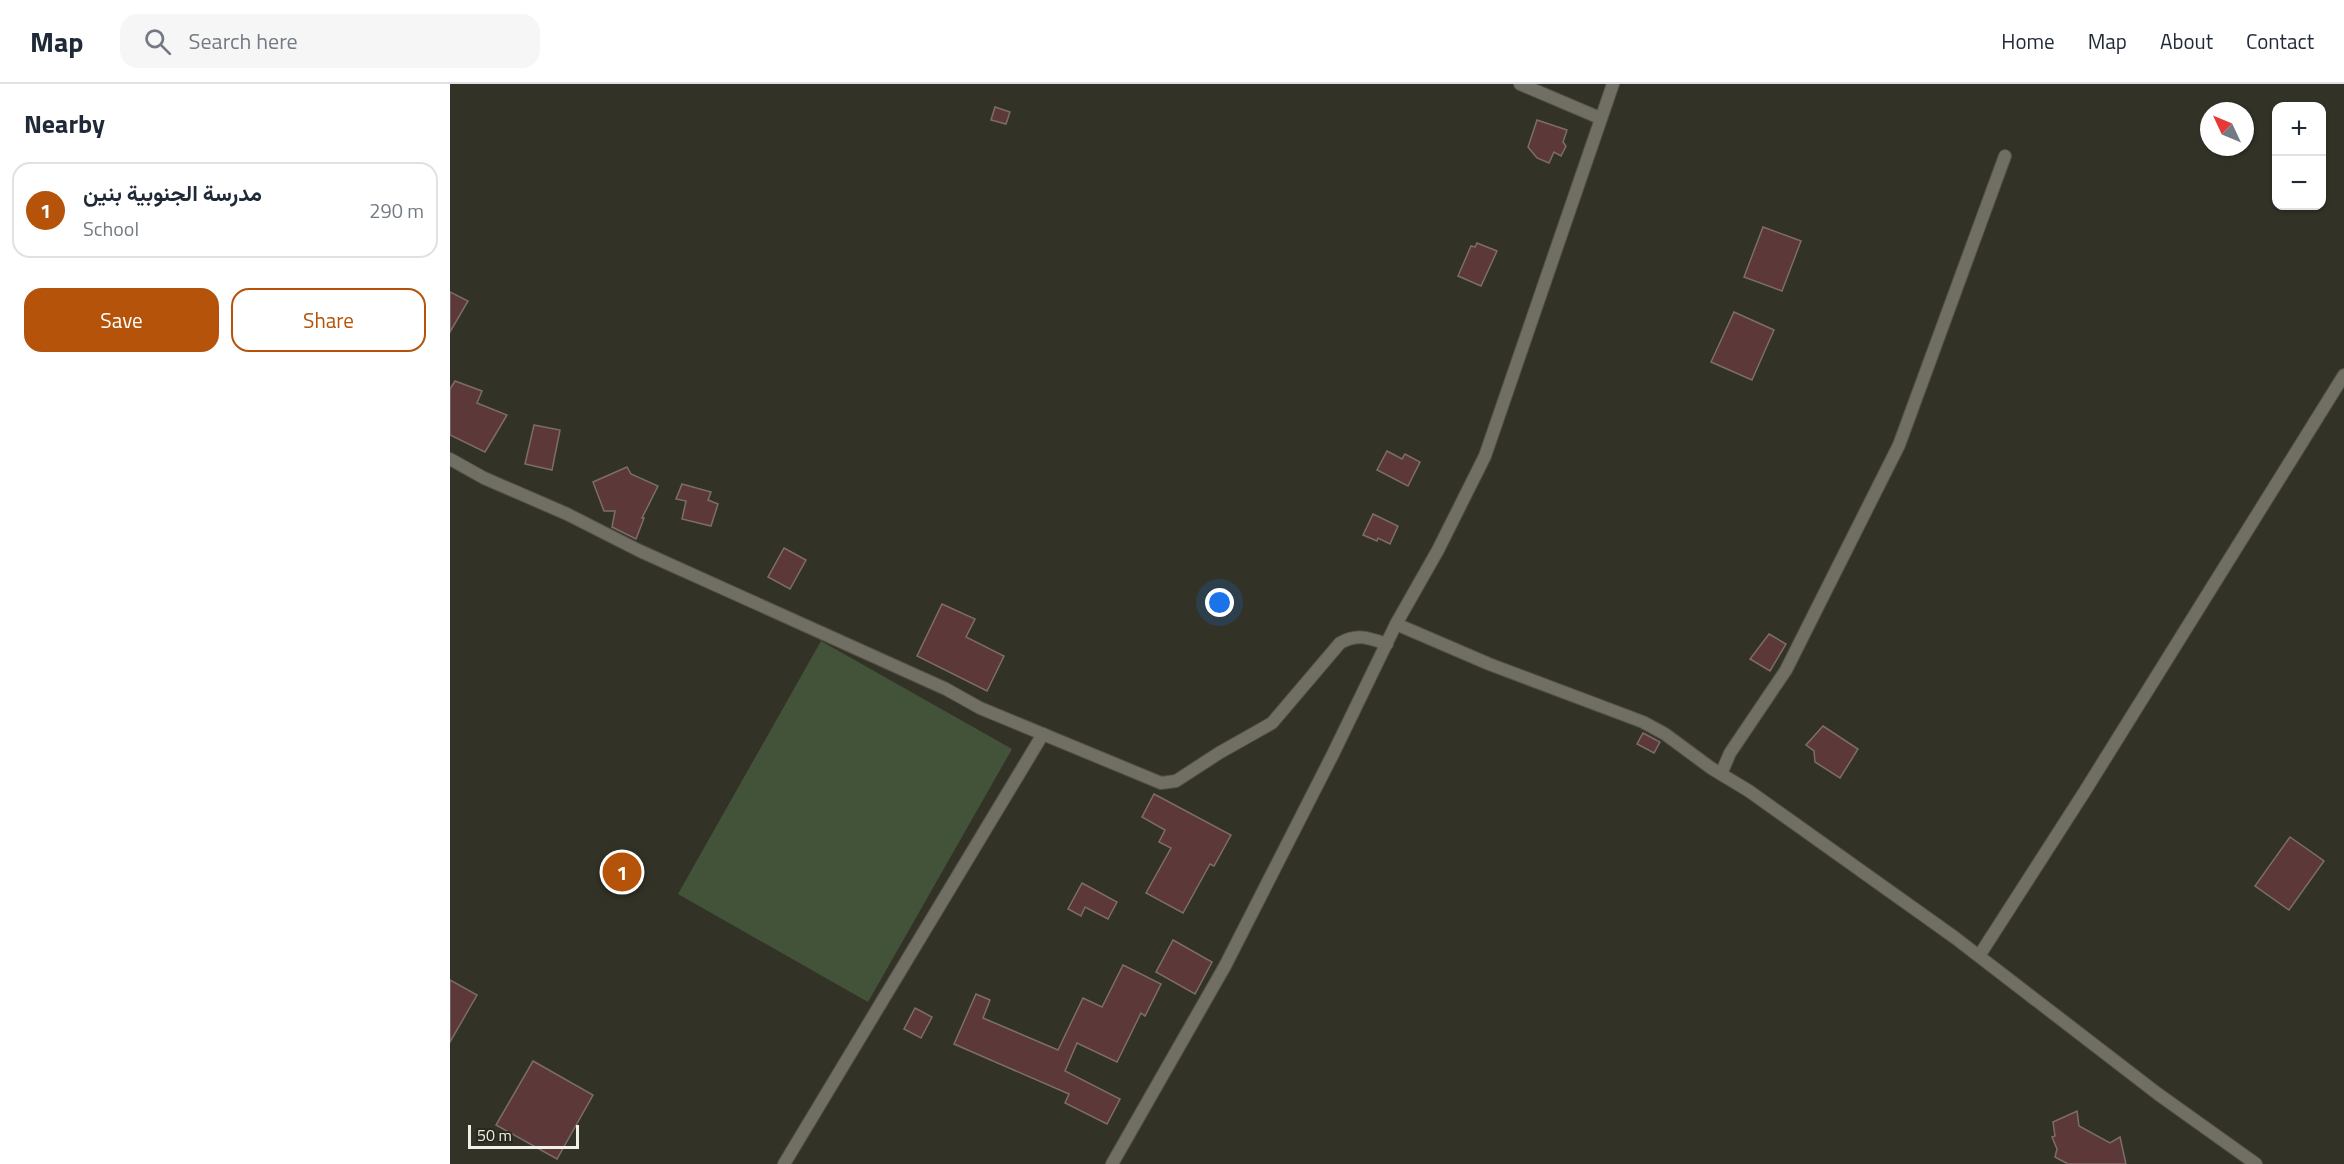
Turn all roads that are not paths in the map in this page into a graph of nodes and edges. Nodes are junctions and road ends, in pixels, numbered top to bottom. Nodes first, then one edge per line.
1 (1520, 84) edge
2 (1614, 84) edge
3 (1600, 118) junction
4 (2005, 156) dead end
5 (2344, 375) edge
6 (450, 459) edge
7 (1396, 624) junction
8 (1387, 644) junction
9 (1043, 734) junction
10 (1721, 774) junction
11 (1978, 956) junction
12 (784, 1164) edge
13 (1112, 1164) edge
14 (2256, 1164) edge

1 - 3 street
2 - 3 street
3 - 7 street
4 - 10 street
5 - 11 street
6 - 9 street
7 - 8 street
7 - 10 street
8 - 9 street
8 - 13 street
9 - 12 street
10 - 11 street
11 - 14 street

